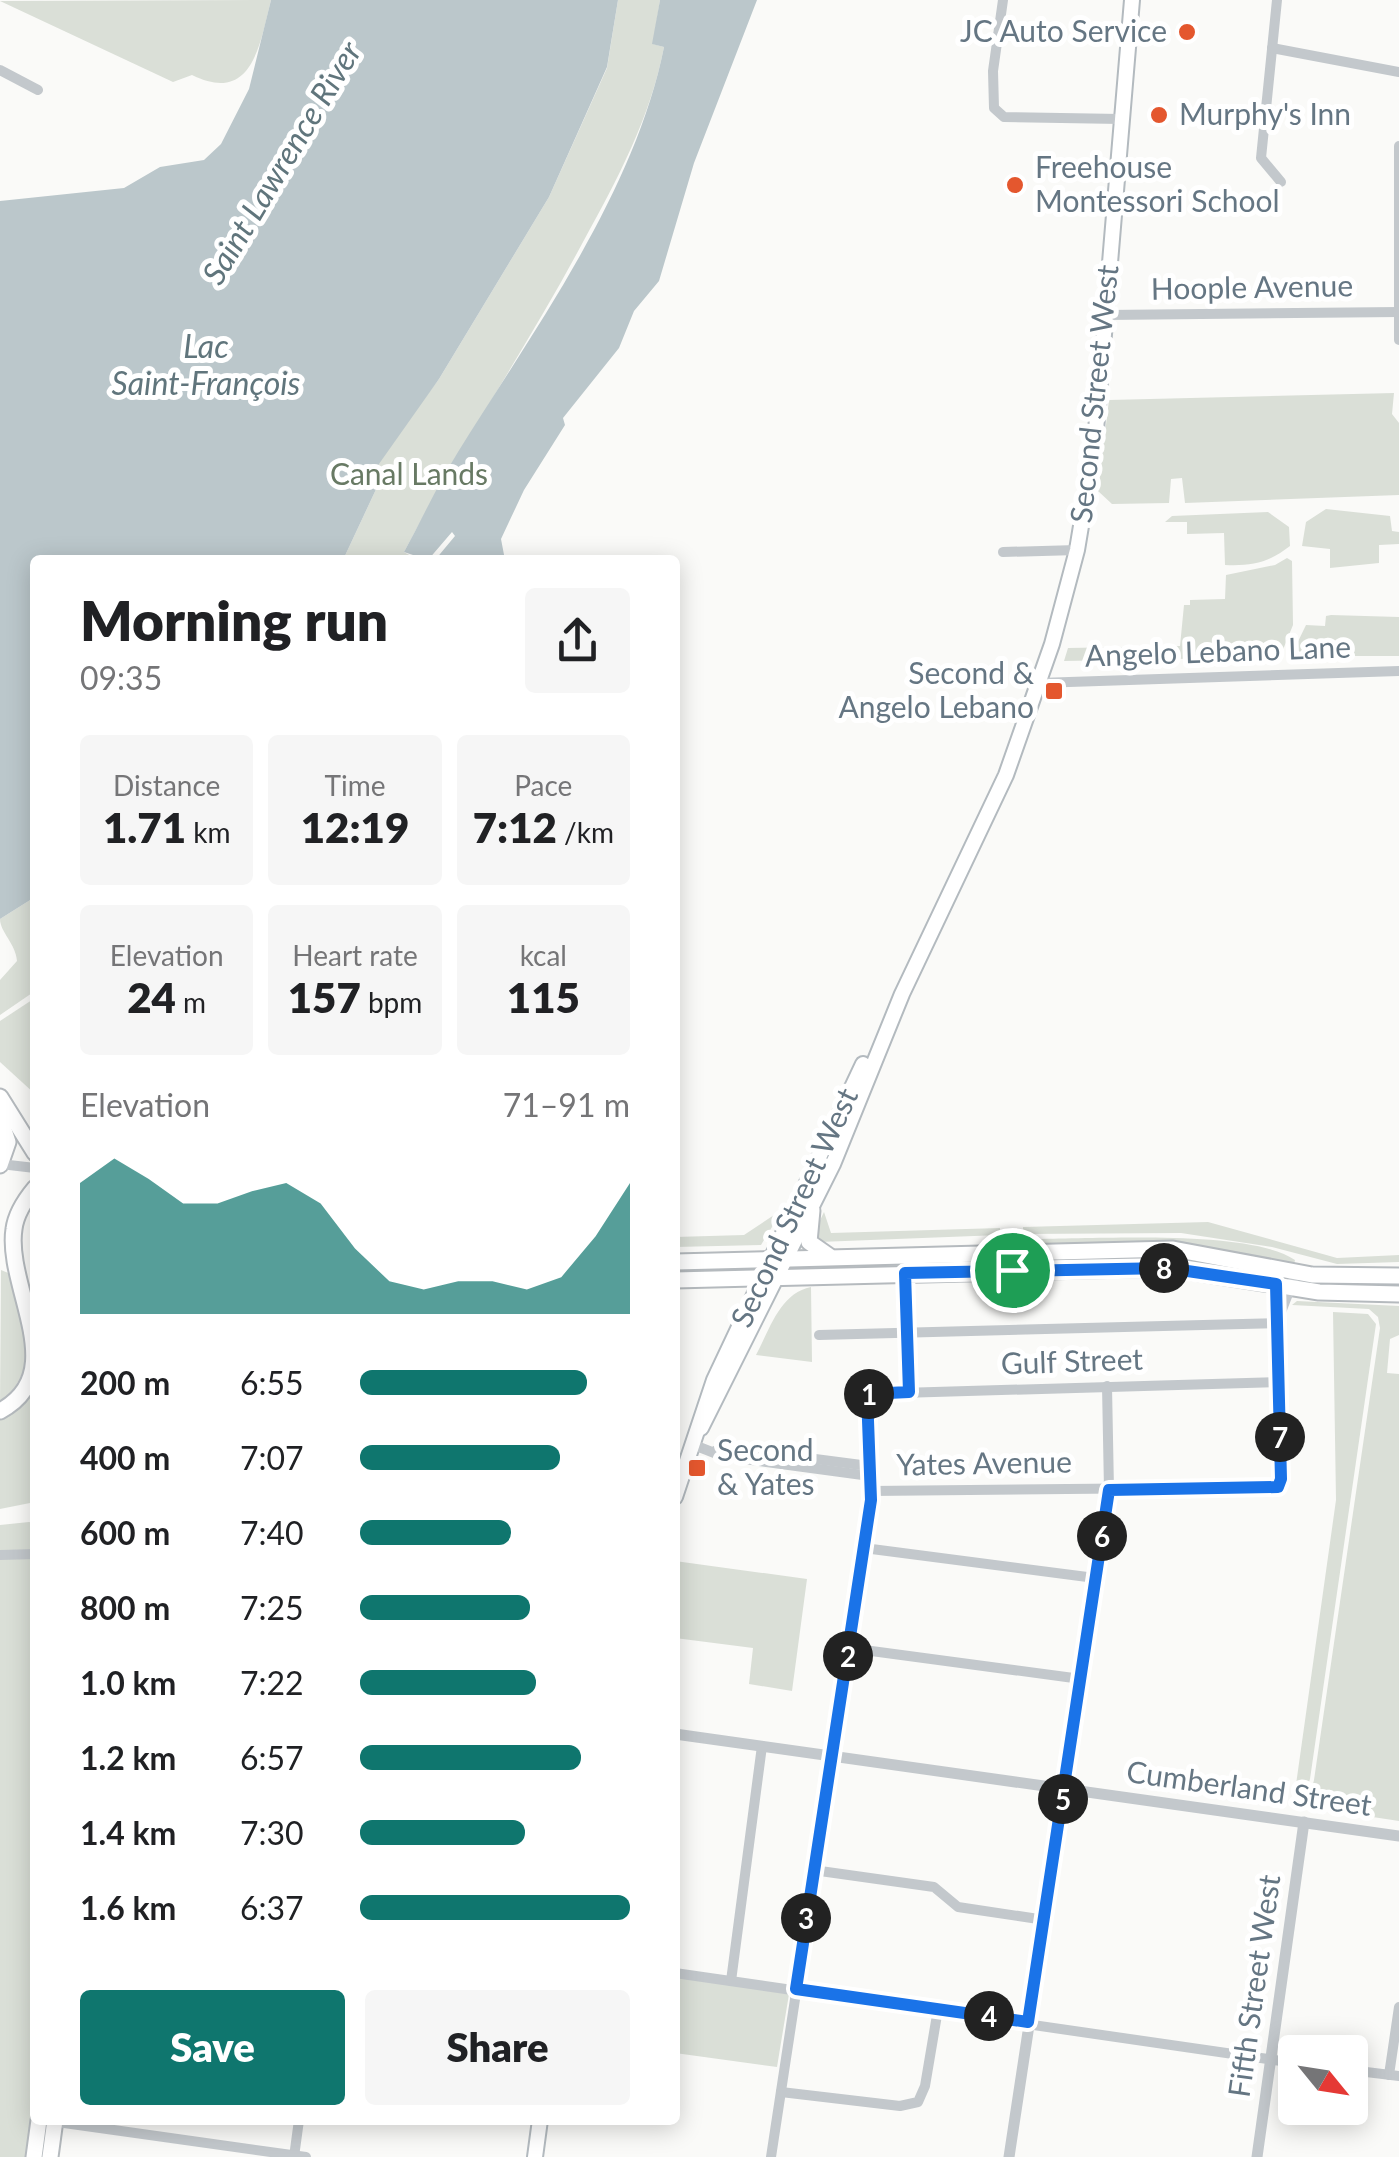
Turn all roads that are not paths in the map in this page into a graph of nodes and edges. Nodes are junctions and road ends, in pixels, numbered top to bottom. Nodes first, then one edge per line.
1 (1002, 0) edge
2 (1132, 0) edge
3 (1277, 0) edge
4 (1272, 48) junction
5 (0, 70) edge
6 (1399, 72) edge
7 (38, 90) dead end
8 (1121, 119) junction
9 (1399, 146) edge
10 (1281, 182) dead end
11 (1399, 219) edge
12 (1399, 312) edge
13 (1106, 315) junction
14 (1399, 340) edge
15 (1077, 550) junction
16 (1003, 552) dead end
17 (1399, 672) edge
18 (1040, 682) junction
19 (902, 994) junction
20 (0, 1096) edge
21 (0, 1109) edge
22 (0, 1118) edge
23 (8, 1135) junction
24 (30, 1143) edge
25 (0, 1164) edge
26 (30, 1167) edge
27 (29, 1200) edge
28 (812, 1210) junction
29 (833, 1257) junction
30 (781, 1258) junction
31 (1007, 1258) junction
32 (680, 1262) edge
33 (905, 1273) junction
34 (1399, 1276) edge
35 (772, 1277) junction
36 (1272, 1278) junction
37 (680, 1280) edge
38 (1295, 1280) junction
39 (1399, 1294) edge
40 (1278, 1322) junction
41 (907, 1332) junction
42 (818, 1335) dead end
43 (30, 1341) edge
44 (30, 1375) edge
45 (1278, 1382) junction
46 (1106, 1386) junction
47 (909, 1392) junction
48 (0, 1411) edge
49 (694, 1445) junction
50 (870, 1471) junction
51 (680, 1482) edge
52 (871, 1490) junction
53 (1109, 1490) junction
54 (864, 1548) junction
55 (30, 1554) edge
56 (0, 1555) edge
57 (1096, 1578) junction
58 (849, 1648) junction
59 (1081, 1678) junction
60 (680, 1735) edge
61 (762, 1746) junction
62 (833, 1754) junction
63 (1065, 1788) junction
64 (1304, 1822) junction
65 (1399, 1836) edge
66 (813, 1870) junction
67 (1045, 1920) junction
68 (680, 1974) edge
69 (730, 1981) junction
70 (796, 1989) junction
71 (1399, 2007) edge
72 (938, 2009) junction
73 (1028, 2022) junction
74 (1270, 2060) junction
75 (1278, 2061) edge
76 (1368, 2072) edge
77 (1394, 2076) edge
78 (781, 2092) junction
79 (46, 2125) edge
80 (48, 2125) edge
81 (83, 2125) edge
82 (300, 2125) edge
83 (539, 2125) edge
84 (298, 2156) edge
85 (34, 2157) edge
86 (50, 2157) edge
87 (534, 2157) edge
88 (771, 2157) edge
89 (1009, 2157) edge
90 (1257, 2157) edge

1 - 8 street
2 - 8 main road, Second Street West
3 - 4 street
4 - 6 street
4 - 10 street
5 - 7 street
8 - 13 main road, Second Street West
9 - 11 street
11 - 12 street
12 - 13 street, Hoople Avenue
12 - 14 street
13 - 15 main road, Second Street West
15 - 16 street
15 - 18 main road, Second Street West
17 - 18 street, Angelo Lebano Lane
18 - 19 main road, Second Street West
19 - 28 main road, Second Street West
19 - 30 main road, Second Street West
20 - 24 main road
21 - 23 main road
22 - 23 main road
23 - 25 main road
25 - 26 street
27 - 43 main road
28 - 29 main road
28 - 30 main road, Second Street West
29 - 30 main road
29 - 31 main road
30 - 32 main road
30 - 35 main road, Second Street West
31 - 33 main road
31 - 36 main road
33 - 35 main road
33 - 41 street
34 - 38 main road
35 - 37 main road
35 - 49 main road, Second Street West
36 - 38 main road
36 - 40 street
38 - 39 main road
38 - 40 street
40 - 41 street
40 - 45 street
41 - 42 street
41 - 47 street
44 - 48 main road
45 - 46 street, Gulf Street
45 - 53 street, Yates Avenue
46 - 47 street, Gulf Street
46 - 53 street
47 - 50 street, Gulf Street
49 - 50 street, Yates Avenue
49 - 51 main road, Second Street West
50 - 52 street
52 - 53 street, Yates Avenue
52 - 54 street
53 - 57 street
54 - 57 street
54 - 58 street
55 - 56 street
57 - 59 street
58 - 59 street
58 - 62 street
59 - 63 street
60 - 61 street, Cumberland Street
61 - 62 street, Cumberland Street
61 - 69 street
62 - 63 street, Cumberland Street
62 - 66 street
63 - 64 street, Cumberland Street
63 - 67 street
64 - 65 street, Cumberland Street
64 - 74 street, Fifth Street West
66 - 67 street
66 - 70 street
67 - 73 street
68 - 69 street
69 - 70 street
70 - 72 street
70 - 78 street
71 - 77 street
72 - 73 street
72 - 78 street
73 - 74 street
73 - 89 street
74 - 75 street
74 - 90 street, Fifth Street West
76 - 77 street
78 - 88 street
79 - 85 main road
80 - 86 main road
81 - 84 street
82 - 84 street
83 - 87 main road

